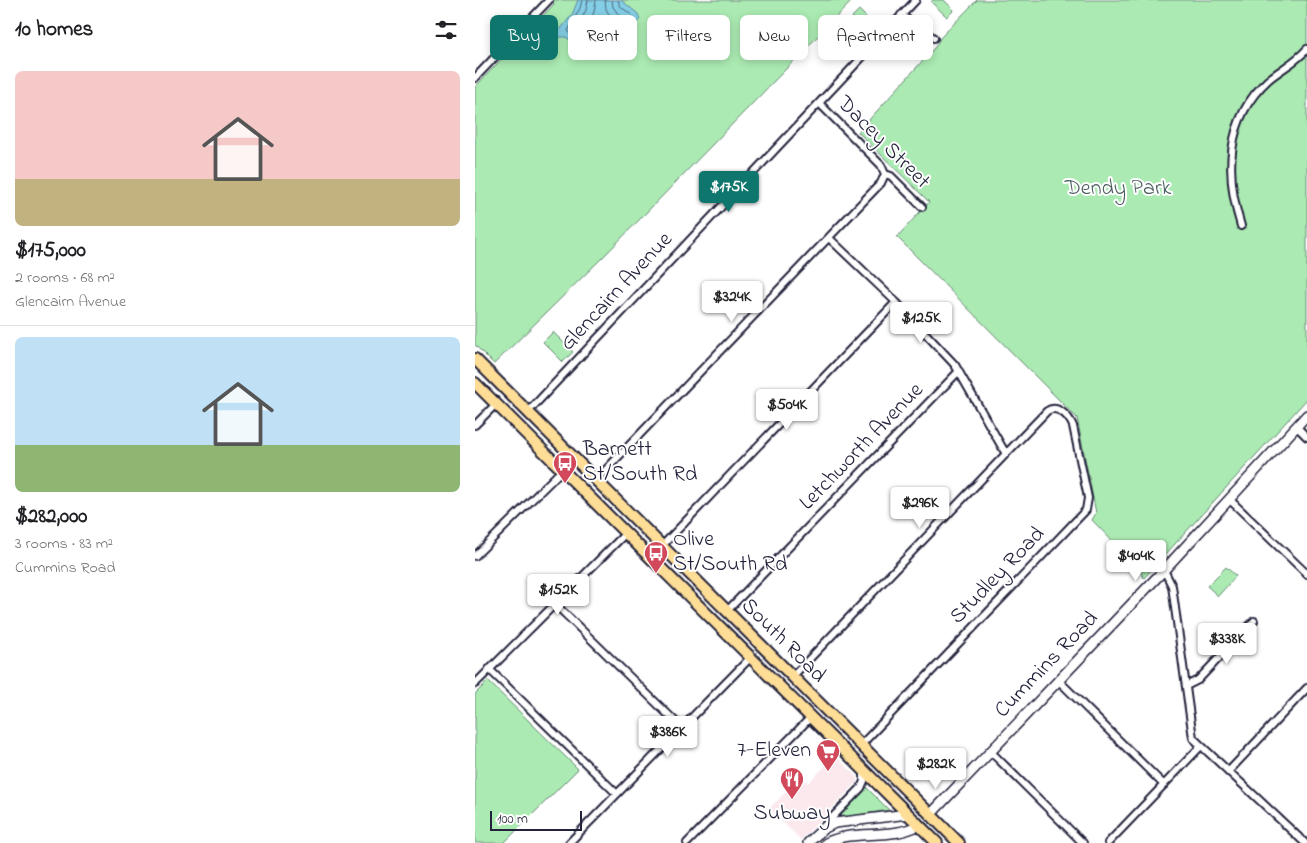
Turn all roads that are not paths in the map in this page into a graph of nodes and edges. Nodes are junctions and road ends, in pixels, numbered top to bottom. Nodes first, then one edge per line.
1 (549, 0) edge
2 (916, 0) edge
3 (901, 15) edge
4 (1307, 49) edge
5 (859, 60) edge
6 (475, 78) edge
7 (819, 103) junction
8 (885, 174) junction
9 (923, 207) dead end
10 (1241, 226) dead end
11 (829, 238) junction
12 (896, 302) junction
13 (475, 360) edge
14 (959, 371) junction
15 (475, 383) edge
16 (496, 404) junction
17 (528, 412) junction
18 (1307, 415) edge
19 (475, 425) edge
20 (1297, 427) junction
21 (1307, 437) edge
22 (1007, 454) junction
23 (562, 470) junction
24 (596, 480) junction
25 (1230, 500) junction
26 (638, 522) junction
27 (626, 533) junction
28 (662, 546) junction
29 (475, 556) edge
30 (1164, 570) junction
31 (1307, 574) edge
32 (555, 604) junction
33 (727, 611) junction
34 (1254, 621) dead end
35 (751, 657) junction
36 (489, 669) junction
37 (792, 677) junction
38 (1058, 680) junction
39 (475, 684) edge
40 (1186, 686) junction
41 (1307, 688) edge
42 (821, 707) junction
43 (811, 717) junction
44 (682, 728) junction
45 (859, 746) junction
46 (1201, 746) junction
47 (991, 751) junction
48 (864, 770) junction
49 (887, 772) junction
50 (1228, 772) junction
51 (877, 782) junction
52 (1164, 785) junction
53 (617, 794) junction
54 (930, 811) junction
55 (908, 814) junction
56 (919, 825) junction
57 (818, 834) junction
58 (569, 843) edge
59 (687, 843) edge
60 (808, 843) edge
61 (826, 843) edge
62 (937, 843) edge
63 (959, 843) edge
64 (1083, 843) edge
65 (1108, 843) edge
66 (1305, 843) edge

1 - 6 street
2 - 3 street, Glencairn Avenue
4 - 10 street
5 - 7 street, Glencairn Avenue
7 - 8 street, Dacey Street
7 - 17 street, Glencairn Avenue
8 - 9 street, Dacey Street
8 - 11 street
11 - 12 street
11 - 24 street
12 - 14 street
12 - 28 street
13 - 17 main road, South Road
14 - 22 street
14 - 33 street, Letchworth Avenue
15 - 16 main road, South Road
16 - 19 street
16 - 23 main road, South Road
17 - 24 main road, South Road
18 - 20 main road, Cummins Road
20 - 21 street
20 - 25 main road, Cummins Road
22 - 37 street
22 - 45 street, Studley Road
23 - 27 main road, South Road
23 - 29 street
24 - 26 main road, South Road
25 - 30 main road, Cummins Road
25 - 31 street
26 - 27 main road
26 - 28 main road, South Road
27 - 32 street
27 - 35 main road, South Road
28 - 33 main road, South Road
30 - 38 main road, Cummins Road
30 - 40 street
32 - 36 street
32 - 44 street
33 - 37 main road, South Road
34 - 40 street
35 - 43 main road, South Road
35 - 44 street
36 - 39 street
36 - 53 street
37 - 42 main road, South Road
38 - 47 main road, Cummins Road
38 - 52 street
40 - 46 street
41 - 50 street
42 - 43 main road
42 - 45 main road, South Road
43 - 48 main road, South Road
43 - 59 street
44 - 53 street
45 - 49 main road, South Road
46 - 50 street
46 - 52 street
47 - 54 main road, Cummins Road
47 - 64 street
48 - 51 main road, South Road
48 - 57 street
49 - 51 main road
49 - 54 main road, South Road
50 - 66 street
51 - 55 main road, South Road
52 - 65 street
53 - 58 street
54 - 55 main road
54 - 56 main road
54 - 63 main road, South Road
55 - 56 main road, South Road
55 - 57 main road
56 - 61 main road
56 - 62 main road, South Road
57 - 60 main road

